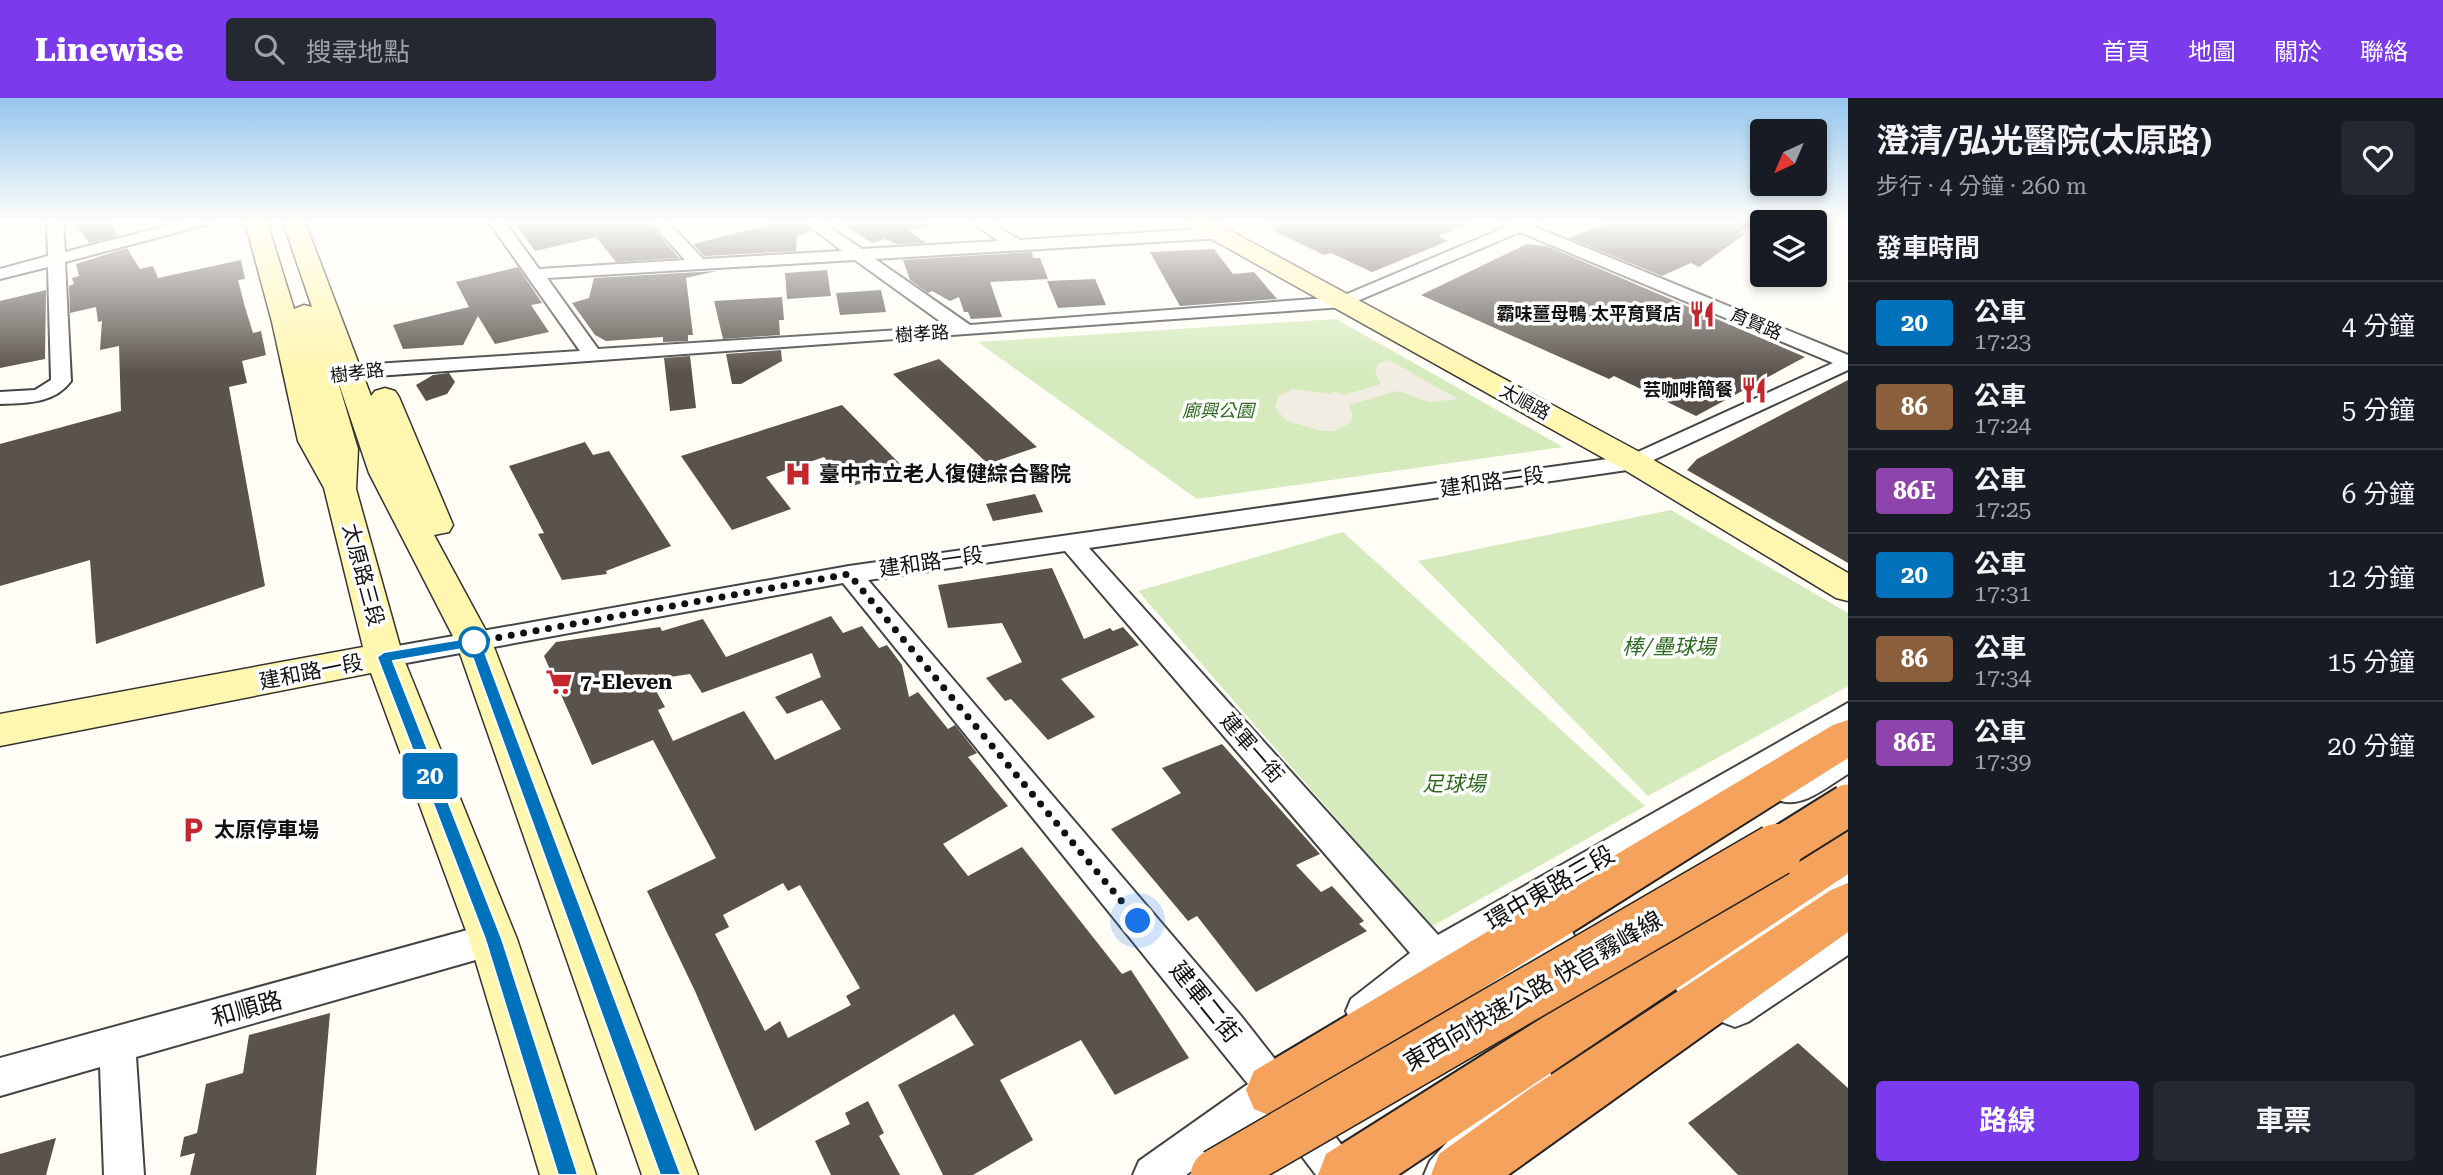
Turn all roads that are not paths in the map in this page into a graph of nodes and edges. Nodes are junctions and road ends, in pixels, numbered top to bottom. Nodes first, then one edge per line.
1 (57, 272) edge
2 (282, 272) edge
3 (295, 272) edge
4 (308, 272) edge
5 (321, 272) edge
6 (567, 272) edge
7 (882, 272) edge
8 (1290, 272) edge
9 (1410, 272) edge
10 (1635, 272) edge
11 (535, 274) joint
12 (1343, 302) junction
13 (966, 331) junction
14 (592, 354) junction
15 (1848, 363) edge
16 (336, 376) junction
17 (0, 398) edge
18 (1634, 462) junction
19 (1070, 541) junction
20 (849, 574) junction
21 (1848, 589) edge
22 (474, 642) junction
23 (384, 657) junction
24 (1848, 714) edge
25 (0, 730) edge
26 (1848, 737) edge
27 (1848, 759) edge
28 (1848, 805) edge
29 (1848, 849) edge
30 (1848, 879) edge
31 (1848, 905) edge
32 (1848, 936) edge
33 (493, 939) junction
34 (1434, 955) junction
35 (117, 1046) junction
36 (0, 1077) edge
37 (1273, 1090) junction
38 (124, 1175) edge
39 (568, 1175) edge
40 (670, 1175) edge
41 (1153, 1175) edge
42 (1217, 1175) edge
43 (1340, 1175) edge
44 (1347, 1175) edge
45 (1444, 1175) edge
46 (1460, 1175) edge
47 (1473, 1175) edge

1 - 17 street
2 - 16 main road, 太原路三段
3 - 16 main road, 太原路三段
4 - 16 main road, 太原路三段
5 - 16 main road, 太原路三段
6 - 11 street
7 - 13 street
8 - 12 main road, 太順路
9 - 12 street, 樹孝路
10 - 15 street, 育賢路
11 - 14 street
12 - 13 street, 樹孝路
12 - 18 main road, 太順路
13 - 14 street, 樹孝路
14 - 16 street, 樹孝路
15 - 18 street, 建和路一段
16 - 22 main road, 太原路三段
16 - 23 main road, 太原路三段
18 - 19 street, 建和路一段
18 - 21 main road, 太順路
19 - 20 street, 建和路一段
19 - 34 street, 建軍一街
20 - 22 street, 建和路一段
20 - 37 street, 建軍二街
22 - 23 street, 建和路一段
22 - 40 main road, 太原路三段
23 - 25 main road, 建和路一段
23 - 33 main road, 太原路三段
24 - 34 street, 環中東路三段
26 - 37 highway
27 - 37 street, 環中東路三段
28 - 42 highway, 東西向快速公路 快官霧峰線, bridge
29 - 44 highway, 東西向快速公路 快官霧峰線
30 - 45 street
31 - 46 highway
32 - 47 street
33 - 35 street, 和順路
33 - 39 main road, 太原路三段
34 - 37 street, 環中東路三段
35 - 36 street, 和順路
35 - 38 street
37 - 41 street, 環中東路三段
37 - 43 street, 建軍二街

